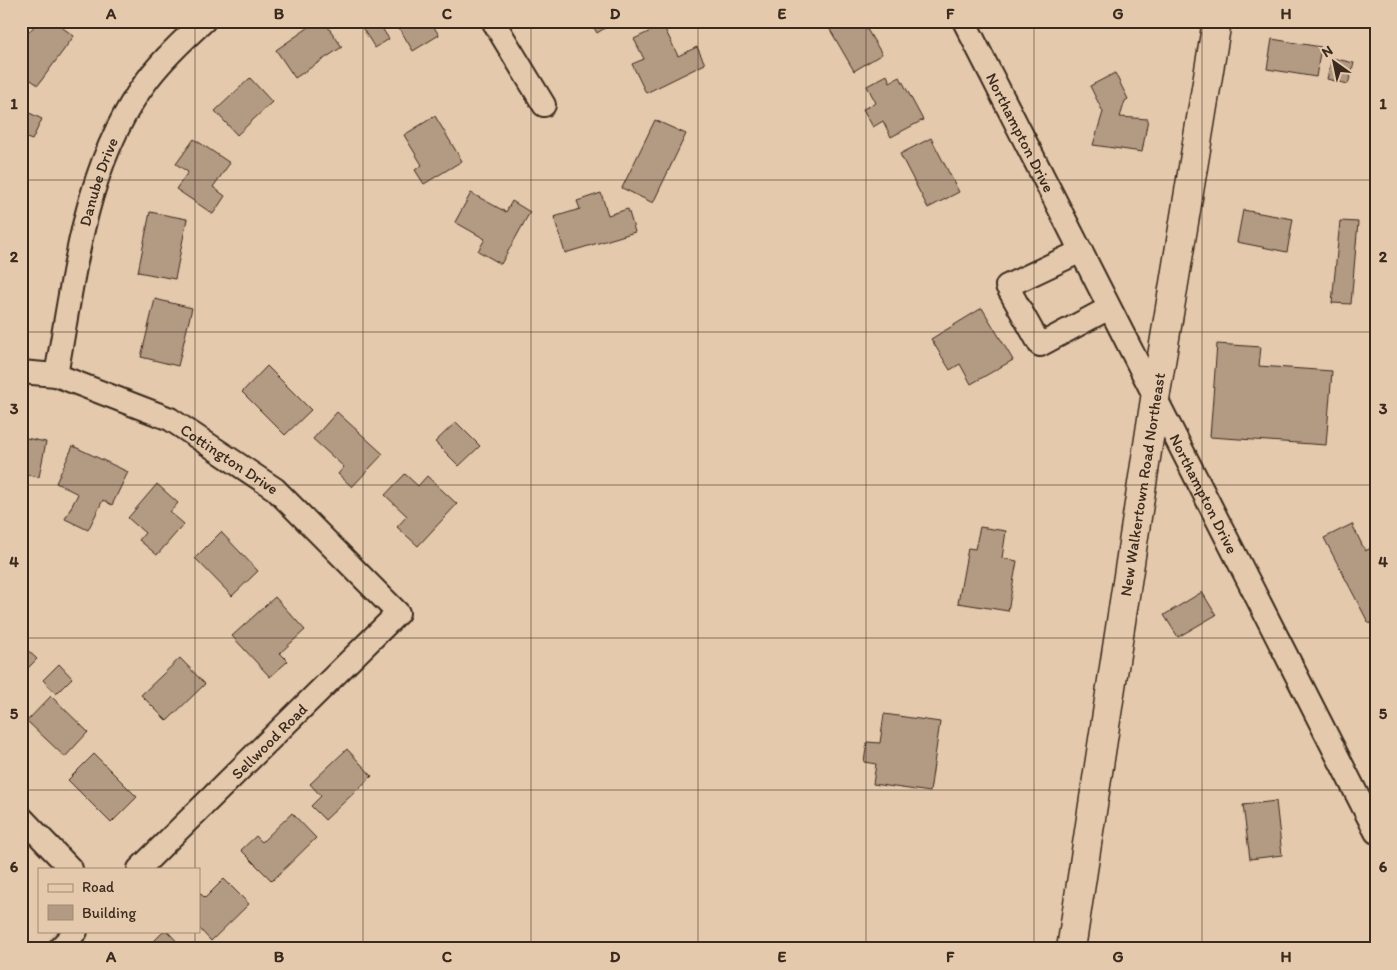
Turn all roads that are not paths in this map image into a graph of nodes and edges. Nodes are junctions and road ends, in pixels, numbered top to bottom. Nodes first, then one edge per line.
1 (204, 21) edge
2 (493, 21) edge
3 (964, 21) edge
4 (1218, 21) edge
5 (544, 105) dead end
6 (1081, 251) junction
7 (1109, 308) junction
8 (21, 372) edge
9 (56, 375) junction
10 (1155, 399) junction
11 (398, 612) joint
12 (21, 817) edge
13 (1376, 832) edge
14 (70, 868) edge
15 (140, 868) edge
16 (75, 932) edge
17 (59, 949) edge
18 (1071, 949) edge

1 - 9 street, Danube Drive
2 - 5 street
3 - 6 street, Northampton Drive
4 - 10 main road, New Walkertown Road Northeast
6 - 7 street, Northampton Drive
6 - 7 street
7 - 10 street, Northampton Drive
8 - 9 street, Cottington Drive
9 - 11 street, Cottington Drive
10 - 13 street, Northampton Drive
10 - 18 main road, New Walkertown Road Northeast
11 - 15 street, Sellwood Road
12 - 14 street
16 - 17 street

